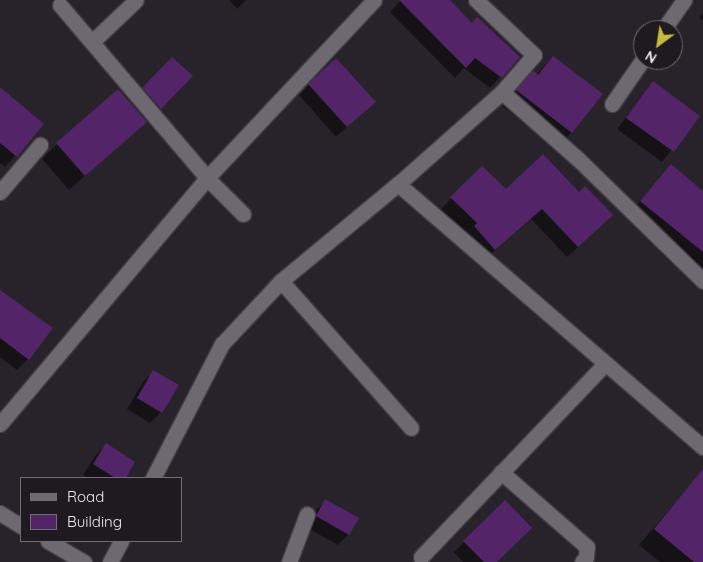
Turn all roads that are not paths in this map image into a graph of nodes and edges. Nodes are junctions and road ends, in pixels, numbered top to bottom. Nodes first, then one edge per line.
1 (136, 0) edge
2 (374, 0) edge
3 (476, 0) edge
4 (684, 0) edge
5 (60, 5) dead end
6 (670, 20) edge
7 (93, 41) junction
8 (635, 70) edge
9 (502, 92) junction
10 (612, 104) dead end
11 (40, 145) dead end
12 (207, 178) junction
13 (398, 184) junction
14 (0, 192) edge
15 (243, 214) dead end
16 (281, 281) junction
17 (703, 281) edge
18 (605, 364) junction
19 (0, 424) edge
20 (411, 428) dead end
21 (703, 447) edge
22 (501, 472) junction
23 (154, 477) edge
24 (0, 513) edge
25 (307, 514) dead end
26 (20, 525) edge
27 (50, 542) edge
28 (120, 542) edge
29 (421, 556) dead end
30 (84, 562) edge
31 (110, 562) edge
32 (290, 562) edge
33 (582, 562) edge

1 - 7 street
2 - 12 street
3 - 9 street
4 - 6 street
5 - 7 street
7 - 12 street
8 - 10 street
9 - 13 street
9 - 17 street
11 - 14 street
12 - 15 street
12 - 19 street
13 - 16 street
13 - 18 street
16 - 20 street
16 - 23 street
18 - 21 street
18 - 22 street
22 - 29 street
22 - 33 street
24 - 26 street
25 - 32 street
27 - 30 street
28 - 31 street

